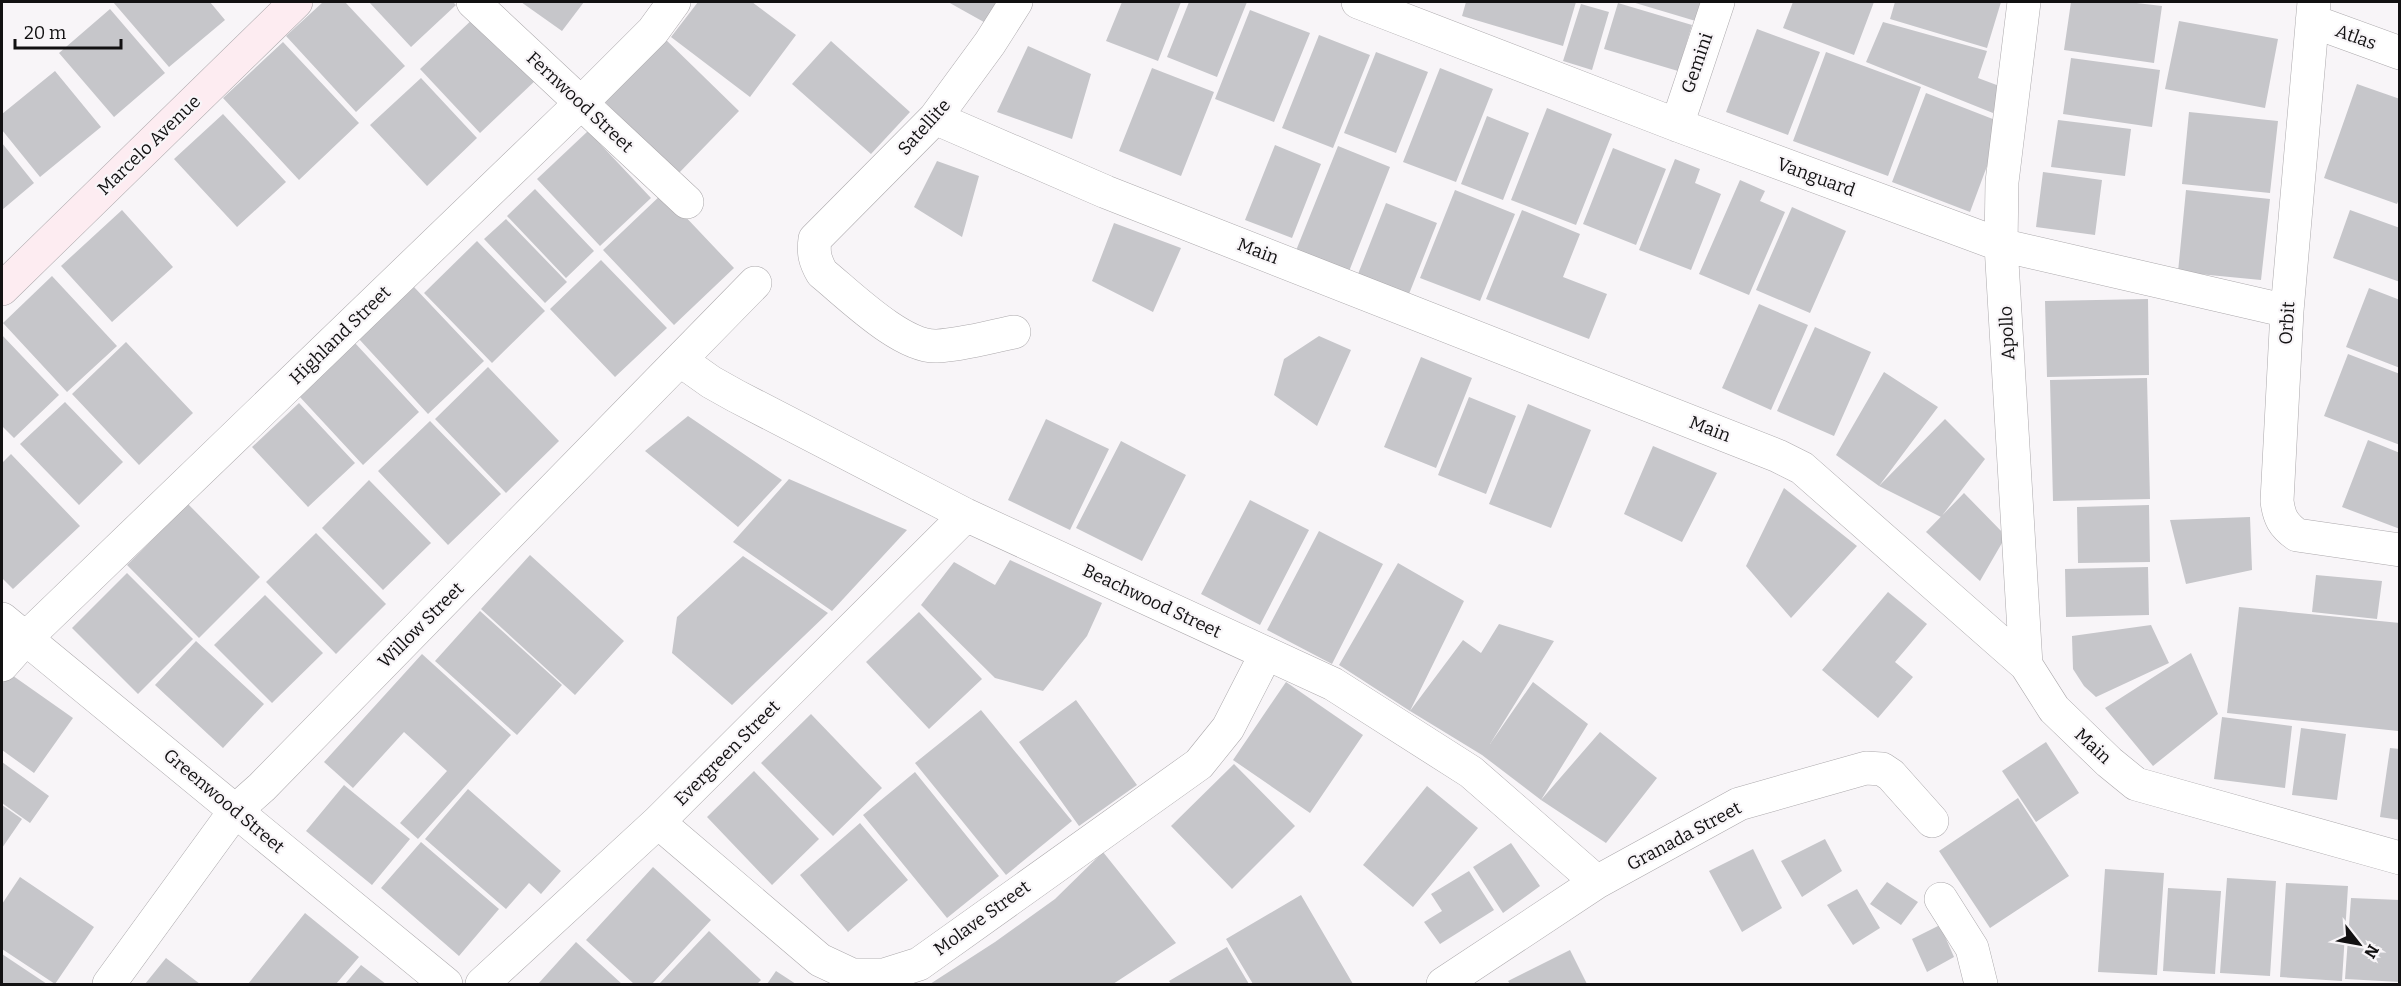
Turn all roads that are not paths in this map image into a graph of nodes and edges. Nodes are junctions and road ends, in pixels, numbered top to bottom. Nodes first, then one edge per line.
1 (296, 2) edge
2 (473, 2) edge
3 (674, 2) edge
4 (1016, 2) edge
5 (1358, 2) edge
6 (1718, 2) edge
7 (2024, 2) edge
8 (1408, 10) edge
9 (2313, 11) edge
10 (2400, 53) edge
11 (581, 103) junction
12 (935, 118) junction
13 (1677, 125) junction
14 (687, 202) dead end
15 (2001, 245) junction
16 (755, 283) dead end
17 (2, 289) edge
18 (2287, 311) junction
19 (1014, 332) dead end
20 (680, 360) junction
21 (966, 515) junction
22 (2400, 550) edge
23 (14, 628) edge
24 (1266, 654) junction
25 (2, 665) edge
26 (2026, 665) junction
27 (235, 811) junction
28 (1932, 821) dead end
29 (657, 822) junction
30 (2400, 858) edge
31 (1597, 882) junction
32 (1941, 899) dead end
33 (109, 984) edge
34 (446, 984) edge
35 (482, 984) edge
36 (1443, 984) edge
37 (1982, 984) edge

1 - 17 street, Marcelo Avenue
2 - 11 street, Fernwood Street
3 - 11 street, Highland Street
4 - 12 street, Satellite
5 - 8 street, Vanguard
6 - 13 street, Gemini
7 - 15 street, Apollo
8 - 13 street, Vanguard
9 - 10 street, Atlas
9 - 18 street, Orbit
11 - 14 street, Fernwood Street
11 - 23 street, Highland Street
12 - 19 street, Satellite
12 - 26 street, Main
13 - 15 street, Vanguard
15 - 18 street, Vanguard
15 - 26 street, Apollo
16 - 20 street, Willow Street
18 - 22 street, Orbit
20 - 21 street, Beachwood Street
20 - 27 street, Willow Street
21 - 24 street, Beachwood Street
21 - 29 street, Evergreen Street
23 - 25 street, Highland Street
23 - 27 street, Greenwood Street
24 - 29 street, Molave Street
24 - 31 street, Beachwood Street
26 - 30 street, Main
27 - 33 street, Willow Street
27 - 34 street, Greenwood Street
28 - 31 street, Granada Street
29 - 35 street, Evergreen Street
31 - 36 street, Granada Street
32 - 37 street

